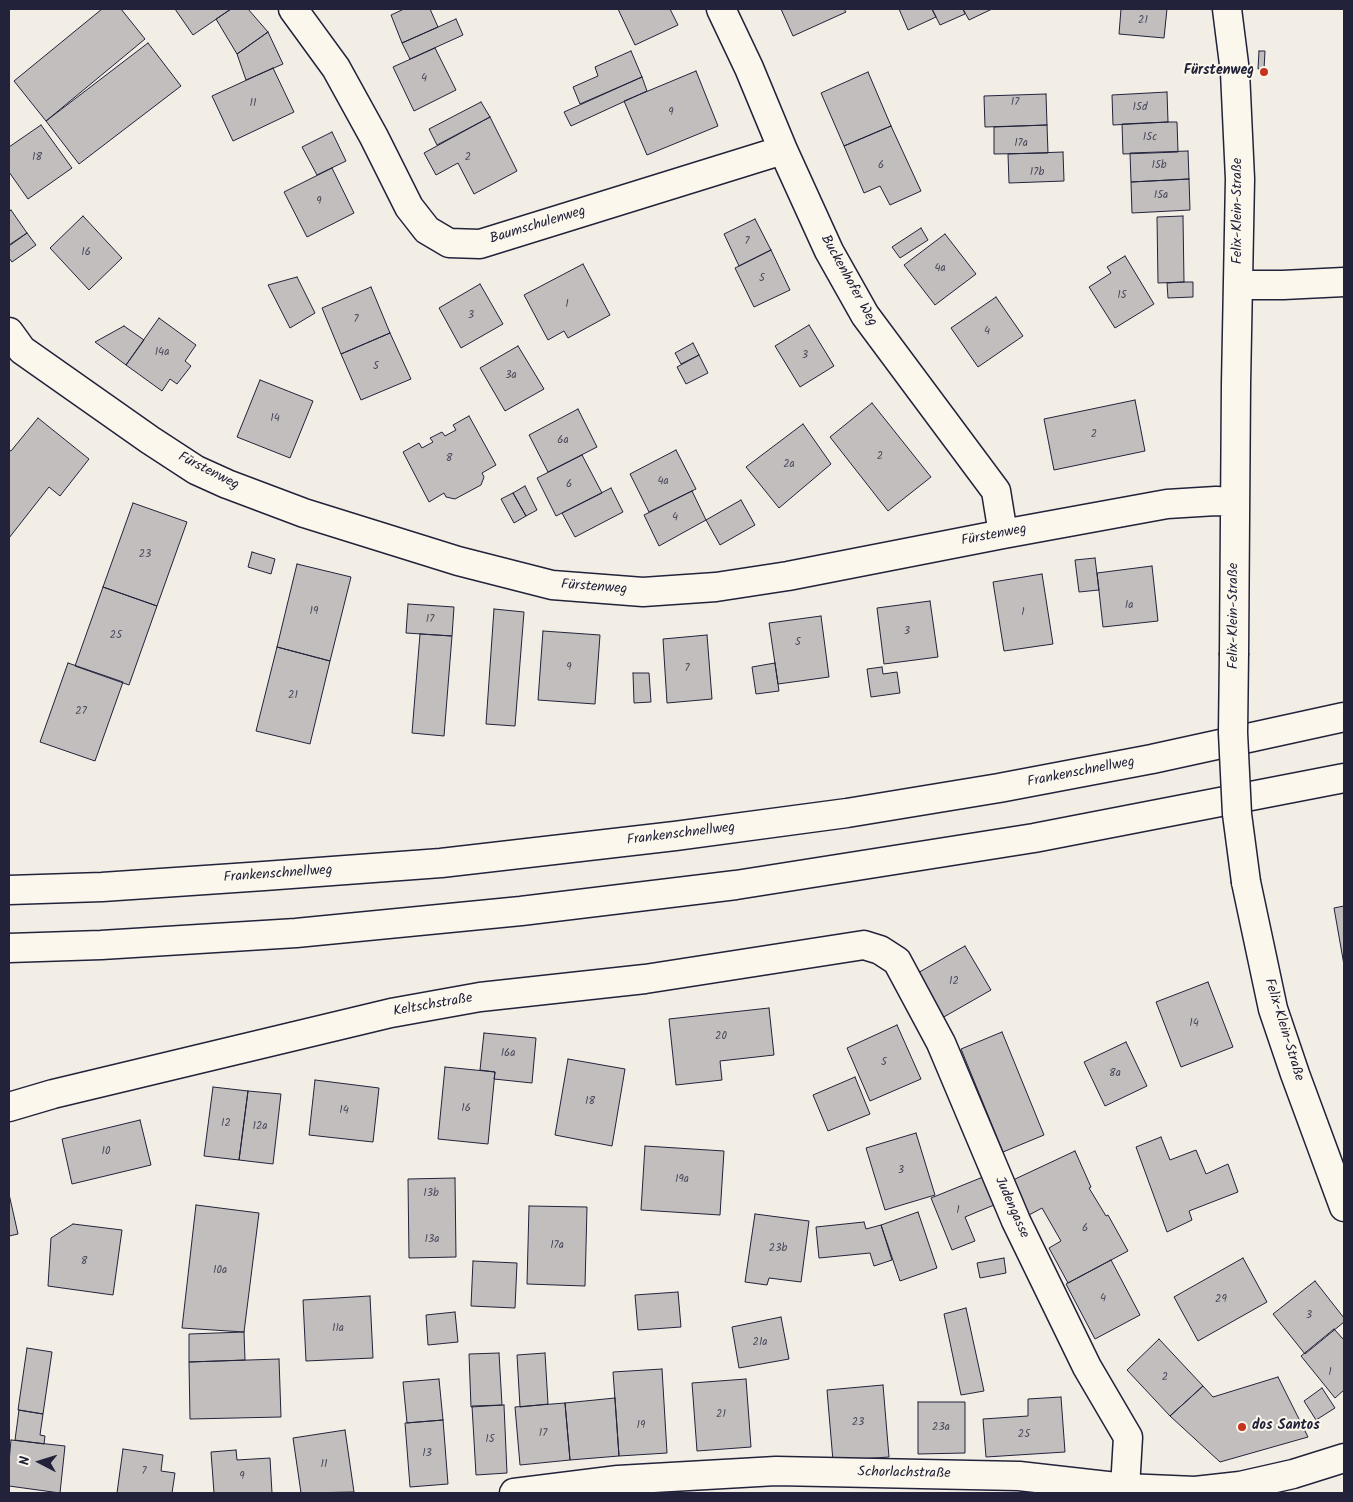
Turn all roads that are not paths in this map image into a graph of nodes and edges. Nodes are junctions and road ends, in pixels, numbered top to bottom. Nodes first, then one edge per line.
1 (293, 9) edge
2 (721, 9) edge
3 (1226, 9) edge
4 (783, 150) junction
5 (1344, 282) edge
6 (1239, 284) junction
7 (13, 345) edge
8 (1235, 502) junction
9 (1004, 534) junction
10 (1344, 717) edge
11 (1344, 778) edge
12 (9, 890) edge
13 (864, 945) joint
14 (9, 948) edge
15 (9, 1106) edge
16 (1344, 1207) edge
17 (1344, 1458) edge
18 (1295, 1484) edge
19 (1119, 1491) edge
20 (514, 1493) edge

1 - 4 main road, Baumschulenweg
2 - 4 main road, Buckenhofer Weg
3 - 6 main road, Felix-Klein-Straße
4 - 9 main road, Buckenhofer Weg
5 - 6 main road
6 - 8 main road, Felix-Klein-Straße
7 - 9 main road, Fürstenweg
8 - 9 main road, Fürstenweg
8 - 16 main road, Felix-Klein-Straße, bridge
10 - 12 main road, Frankenschnellweg
11 - 14 main road
13 - 15 main road, Keltschstraße
13 - 19 main road, Judengasse
17 - 18 main road, Schorlachstraße
18 - 19 main road, Schorlachstraße
19 - 20 main road, Schorlachstraße

